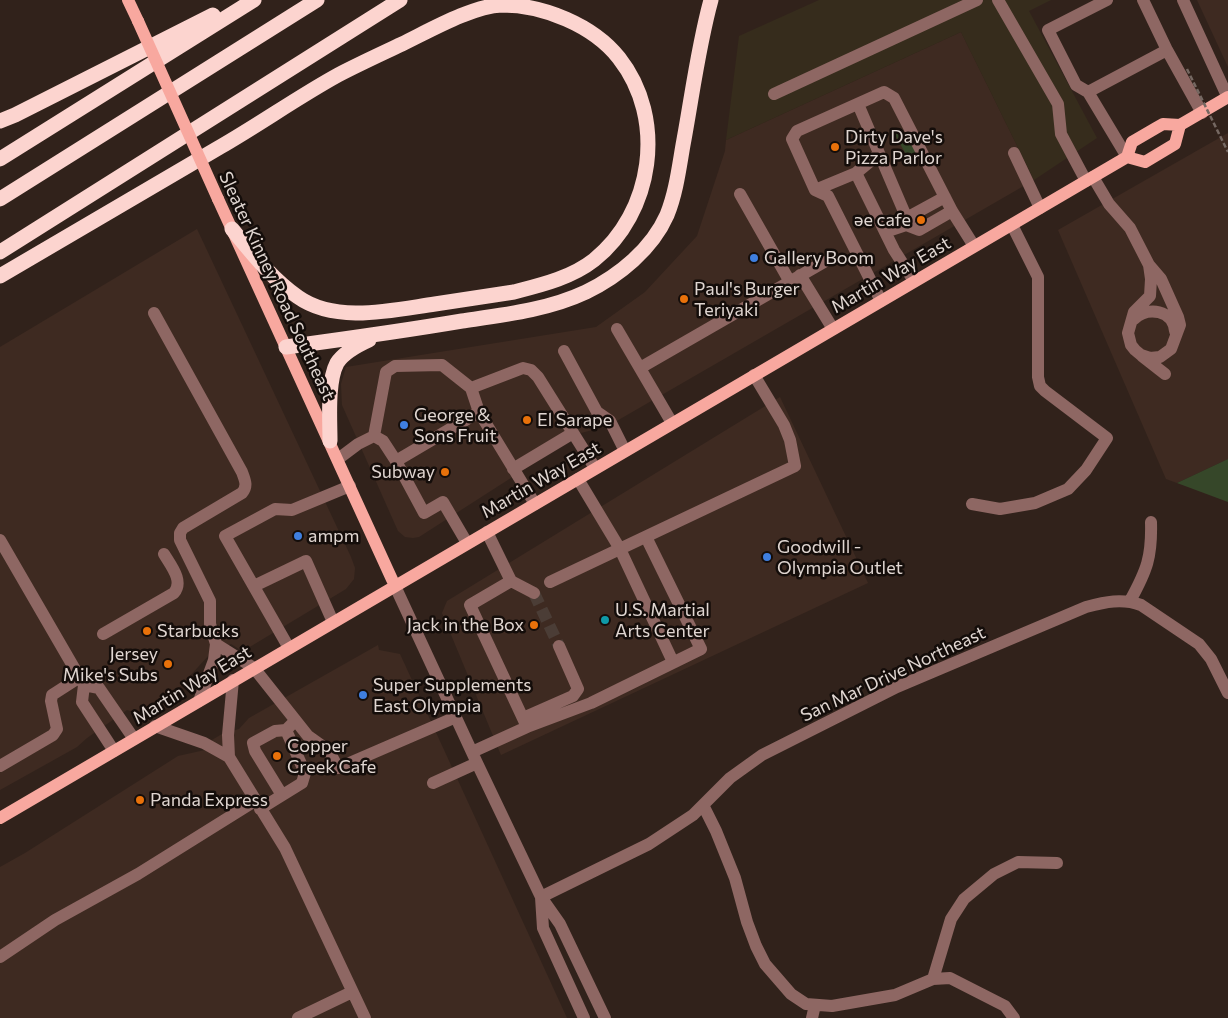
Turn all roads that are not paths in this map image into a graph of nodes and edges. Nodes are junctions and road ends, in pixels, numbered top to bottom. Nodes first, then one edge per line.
1 (128, 0) edge
2 (244, 0) edge
3 (254, 0) edge
4 (317, 0) edge
5 (400, 0) edge
6 (711, 0) edge
7 (977, 0) edge
8 (998, 0) edge
9 (1107, 0) edge
10 (1143, 0) edge
11 (1183, 0) edge
12 (1167, 50) junction
13 (1088, 92) junction
14 (774, 94) dead end
15 (1228, 98) edge
16 (858, 104) junction
17 (1202, 112) junction
18 (0, 121) edge
19 (1180, 125) junction
20 (1014, 153) dead end
21 (879, 154) junction
22 (1126, 157) junction
23 (0, 159) edge
24 (856, 173) junction
25 (1090, 179) junction
26 (815, 190) junction
27 (740, 194) dead end
28 (945, 197) junction
29 (0, 198) edge
30 (1040, 208) junction
31 (952, 211) junction
32 (906, 225) junction
33 (1012, 225) junction
34 (232, 229) junction
35 (885, 232) junction
36 (974, 246) junction
37 (0, 252) edge
38 (824, 262) dead end
39 (1148, 265) junction
40 (0, 276) edge
41 (795, 278) junction
42 (914, 281) junction
43 (881, 301) junction
44 (154, 313) dead end
45 (1132, 321) junction
46 (833, 329) junction
47 (617, 330) dead end
48 (382, 334) junction
49 (1175, 339) junction
50 (286, 346) junction
51 (564, 351) dead end
52 (1166, 354) junction
53 (1141, 355) junction
54 (640, 368) junction
55 (754, 375) junction
56 (471, 388) junction
57 (479, 412) junction
58 (672, 423) junction
59 (573, 433) junction
60 (374, 436) junction
61 (330, 441) junction
62 (625, 451) junction
63 (338, 459) junction
64 (396, 461) junction
65 (595, 468) junction
66 (513, 469) junction
67 (578, 479) junction
68 (350, 486) junction
69 (535, 504) junction
70 (972, 504) dead end
71 (1151, 522) dead end
72 (487, 532) junction
73 (646, 537) junction
74 (0, 540) edge
75 (467, 543) junction
76 (620, 549) junction
77 (164, 554) dead end
78 (511, 581) junction
79 (550, 582) dead end
80 (254, 586) junction
81 (395, 586) junction
82 (534, 593) tunnel mouth
83 (1130, 601) junction
84 (333, 622) junction
85 (104, 634) dead end
86 (216, 644) junction
87 (559, 646) tunnel mouth
88 (289, 648) junction
89 (673, 662) junction
90 (254, 668) junction
91 (233, 680) junction
92 (82, 681) junction
93 (1228, 693) edge
94 (199, 701) junction
95 (456, 717) junction
96 (525, 723) junction
97 (155, 726) junction
98 (291, 726) junction
99 (134, 739) junction
100 (114, 751) junction
101 (229, 757) junction
102 (474, 758) junction
103 (0, 766) edge
104 (434, 783) dead end
105 (282, 795) junction
106 (258, 805) junction
107 (703, 805) junction
108 (0, 818) edge
109 (1057, 863) dead end
110 (541, 897) junction
111 (0, 957) edge
112 (933, 979) junction
113 (352, 992) junction
114 (814, 1005) junction
115 (298, 1018) edge
116 (365, 1018) edge
117 (584, 1018) edge
118 (605, 1018) edge
119 (812, 1018) edge
120 (1014, 1018) edge

1 - 34 main road, Sleater Kinney Road Southeast, bridge
2 - 18 highway
3 - 23 highway
4 - 29 highway
5 - 37 highway
6 - 48 highway
7 - 14 street
8 - 25 street
9 - 13 street
10 - 12 street
11 - 15 street
12 - 13 street
12 - 17 street
13 - 22 street
15 - 17 main road, Martin Way East
16 - 21 street
16 - 26 street
16 - 28 street
17 - 19 main road, Martin Way East
19 - 22 main road, Martin Way East
19 - 22 main road
20 - 30 street
21 - 24 street
21 - 32 street
22 - 25 main road, Martin Way East
24 - 26 street
24 - 35 street
25 - 30 main road, Martin Way East
25 - 39 street
26 - 43 street
27 - 41 street
28 - 31 street
28 - 32 street
30 - 33 main road, Martin Way East
31 - 32 street
31 - 36 street
32 - 35 street
33 - 36 main road, Martin Way East
33 - 70 street
34 - 40 highway
34 - 50 main road, Sleater Kinney Road Southeast
35 - 42 street
36 - 42 main road, Martin Way East
38 - 41 street
39 - 45 street
39 - 49 street
41 - 46 street
41 - 54 street
42 - 43 main road, Martin Way East
43 - 46 main road, Martin Way East
44 - 86 street
45 - 49 street
45 - 53 street
46 - 55 main road, Martin Way East
47 - 54 street
48 - 50 highway
48 - 61 highway
49 - 52 street
50 - 61 main road, Sleater Kinney Road Southeast
51 - 62 street
52 - 53 street
52 - 53 street
54 - 58 street
55 - 58 main road, Martin Way East
55 - 73 street
56 - 57 street
56 - 59 street
56 - 60 street
57 - 64 street
57 - 66 street
58 - 62 main road, Martin Way East
59 - 65 street
59 - 66 street
60 - 63 street
60 - 64 street
61 - 63 main road, Sleater Kinney Road Southeast
62 - 65 main road, Martin Way East
63 - 68 main road, Sleater Kinney Road Southeast
64 - 75 street
65 - 67 main road, Martin Way East
66 - 69 street
67 - 69 main road, Martin Way East
67 - 76 street
68 - 80 street
68 - 81 main road, Sleater Kinney Road Southeast
69 - 72 main road, Martin Way East
71 - 83 street
72 - 75 main road, Martin Way East
72 - 78 street
73 - 76 street
73 - 89 street
74 - 92 street
75 - 81 main road, Martin Way East
76 - 79 street
76 - 89 street
77 - 85 street
78 - 82 street
78 - 96 street
80 - 84 street
80 - 88 street
81 - 84 main road, Martin Way East
81 - 95 street
83 - 93 street
83 - 107 street, San Mar Drive Northeast
84 - 88 main road, Martin Way East
86 - 90 street
86 - 94 street
87 - 96 street
88 - 90 main road, Martin Way East
89 - 96 street
90 - 91 main road, Martin Way East
90 - 98 street
91 - 94 main road, Martin Way East
91 - 101 street
92 - 99 street
92 - 100 street
92 - 103 street
94 - 97 main road, Martin Way East
95 - 98 street
95 - 102 street
96 - 102 street
97 - 99 main road, Martin Way East
97 - 101 street
98 - 105 street
98 - 105 street
99 - 100 main road, Martin Way East
100 - 108 main road, Martin Way East
101 - 106 street
102 - 104 street
102 - 110 street
105 - 106 street
106 - 111 street
106 - 113 street
107 - 110 street, San Mar Drive Northeast
107 - 114 street
109 - 112 street
110 - 117 street
110 - 118 street
112 - 114 street
112 - 120 street
113 - 115 street
113 - 116 street
114 - 119 street

